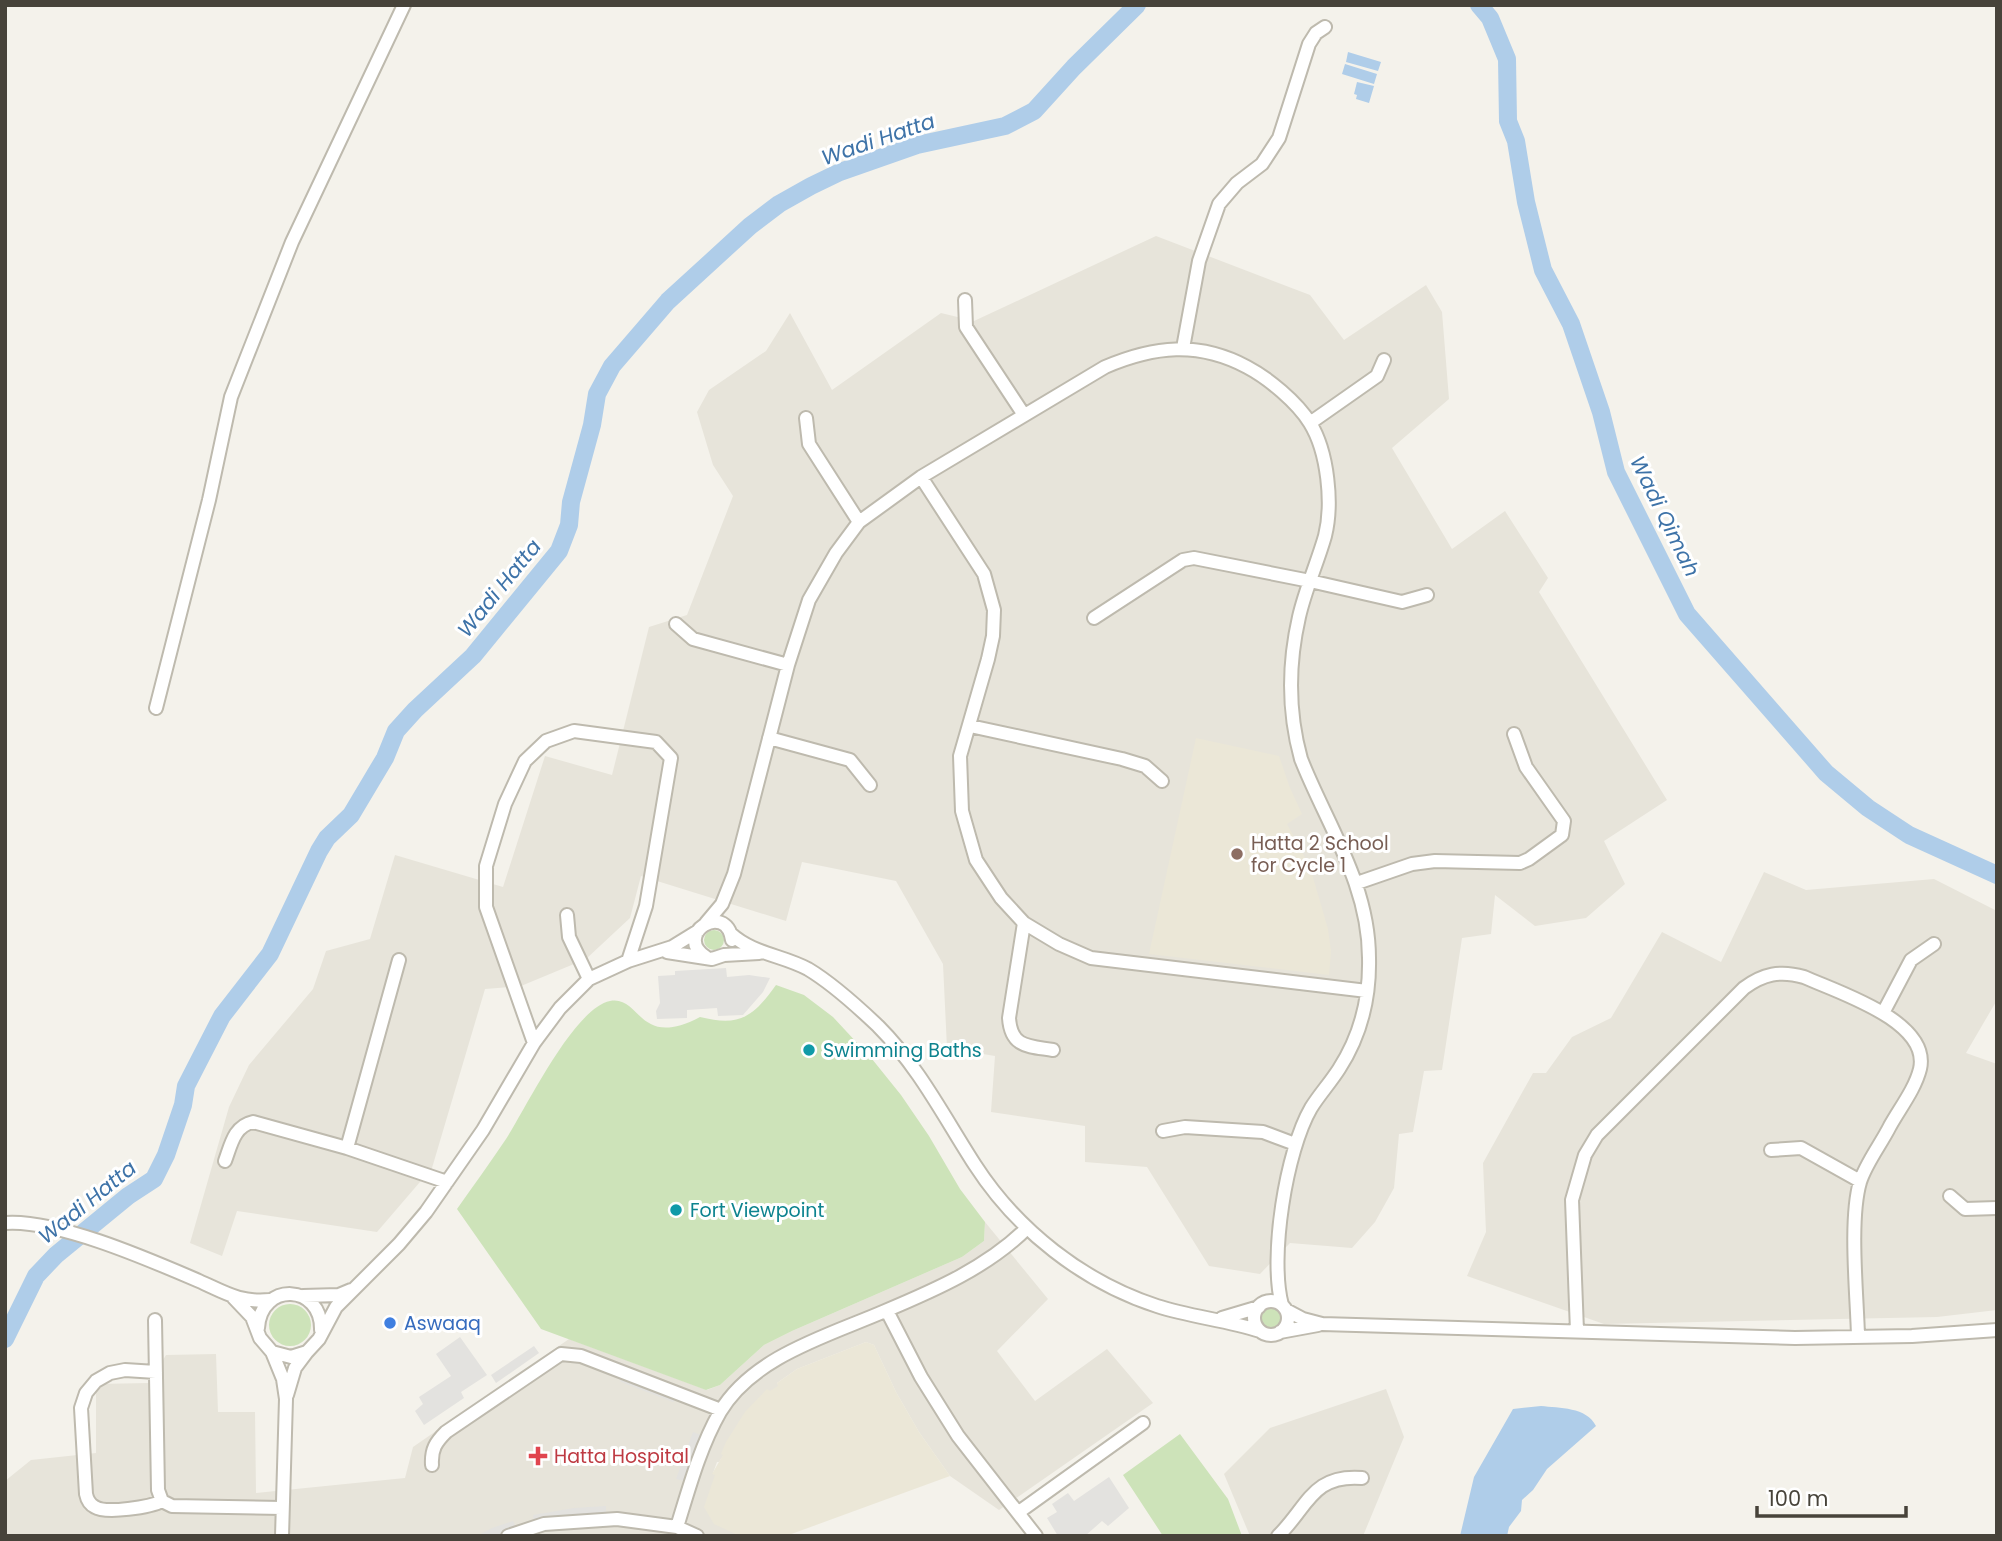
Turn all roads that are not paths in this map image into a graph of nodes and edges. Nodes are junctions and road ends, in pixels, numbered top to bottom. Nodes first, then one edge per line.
1 (404, 5) edge
2 (1325, 27) dead end
3 (965, 300) dead end
4 (1182, 348) junction
5 (1384, 360) dead end
6 (1024, 415) junction
7 (806, 418) dead end
8 (1310, 423) junction
9 (921, 477) junction
10 (859, 522) junction
11 (1310, 581) junction
12 (1427, 595) dead end
13 (1094, 618) dead end
14 (676, 624) dead end
15 (788, 665) junction
16 (156, 708) dead end
17 (970, 726) junction
18 (1514, 734) dead end
19 (769, 738) junction
20 (1162, 781) dead end
21 (870, 785) dead end
22 (1357, 883) junction
23 (722, 904) junction
24 (567, 915) dead end
25 (1024, 923) junction
26 (702, 927) junction
27 (730, 931) junction
28 (1934, 944) dead end
29 (660, 951) junction
30 (763, 953) junction
31 (724, 955) junction
32 (706, 957) junction
33 (399, 960) dead end
34 (628, 961) junction
35 (589, 979) junction
36 (1367, 991) junction
37 (1883, 1013) junction
38 (534, 1043) junction
39 (1053, 1050) dead end
40 (1163, 1131) dead end
41 (1295, 1144) junction
42 (346, 1148) junction
43 (1771, 1150) dead end
44 (225, 1161) dead end
45 (1860, 1181) junction
46 (447, 1182) junction
47 (1950, 1196) dead end
48 (1997, 1208) edge
49 (5, 1223) edge
50 (1027, 1228) junction
51 (1277, 1271) junction
52 (351, 1290) junction
53 (303, 1296) junction
54 (233, 1297) junction
55 (270, 1300) junction
56 (1260, 1306) junction
57 (1284, 1307) junction
58 (887, 1311) junction
59 (1215, 1319) junction
60 (156, 1320) dead end
61 (1322, 1324) junction
62 (258, 1328) junction
63 (1997, 1330) edge
64 (321, 1331) junction
65 (1260, 1331) junction
66 (1577, 1331) junction
67 (1280, 1332) junction
68 (1858, 1336) junction
69 (272, 1352) junction
70 (307, 1352) junction
71 (156, 1372) junction
72 (286, 1399) junction
73 (721, 1410) junction
74 (1143, 1423) dead end
75 (432, 1465) dead end
76 (1362, 1478) dead end
77 (162, 1501) junction
78 (282, 1508) junction
79 (1019, 1513) junction
80 (677, 1527) junction
81 (282, 1536) edge
82 (508, 1536) edge
83 (697, 1536) edge
84 (1036, 1536) edge
85 (1278, 1536) edge

1 - 16 street
2 - 4 street
3 - 6 street
4 - 6 street
4 - 8 street
5 - 8 street
6 - 9 street
7 - 10 street
8 - 11 street
9 - 10 street
9 - 17 street
10 - 15 street
11 - 12 street
11 - 13 street
11 - 22 street
14 - 15 street
15 - 19 street
17 - 20 street
17 - 25 street
18 - 22 street
19 - 21 street
19 - 23 street
22 - 36 street
23 - 26 street
23 - 27 street
24 - 35 street
25 - 36 street
25 - 39 street
26 - 27 street
26 - 29 street
26 - 32 street
27 - 30 street
27 - 31 street
28 - 37 street
29 - 32 street
29 - 34 street
30 - 31 street
30 - 50 street
31 - 32 street
33 - 42 street
34 - 35 street
34 - 38 street
35 - 38 street
36 - 41 street
37 - 45 street
37 - 66 street
38 - 46 street
40 - 41 street
41 - 51 street
42 - 44 street
42 - 46 street
43 - 45 street
45 - 68 street
46 - 52 street
47 - 48 street
49 - 54 street
50 - 58 street
50 - 59 street
51 - 56 street
51 - 57 street
52 - 53 street
52 - 64 street
53 - 55 street
53 - 64 street
54 - 55 street
54 - 62 street
55 - 62 street
56 - 57 street
56 - 59 street
56 - 65 street
57 - 61 street
57 - 67 street
58 - 73 street
58 - 79 street
59 - 65 street
60 - 71 street
61 - 66 street
61 - 67 street
62 - 69 street
63 - 68 street
64 - 70 street
65 - 67 street
66 - 68 street
69 - 70 street
69 - 72 street
70 - 72 street
71 - 77 street
71 - 77 street
72 - 78 street
73 - 75 street
73 - 80 street
74 - 79 street
76 - 85 street
77 - 78 street
78 - 81 street
79 - 84 street
80 - 82 street
80 - 83 street

